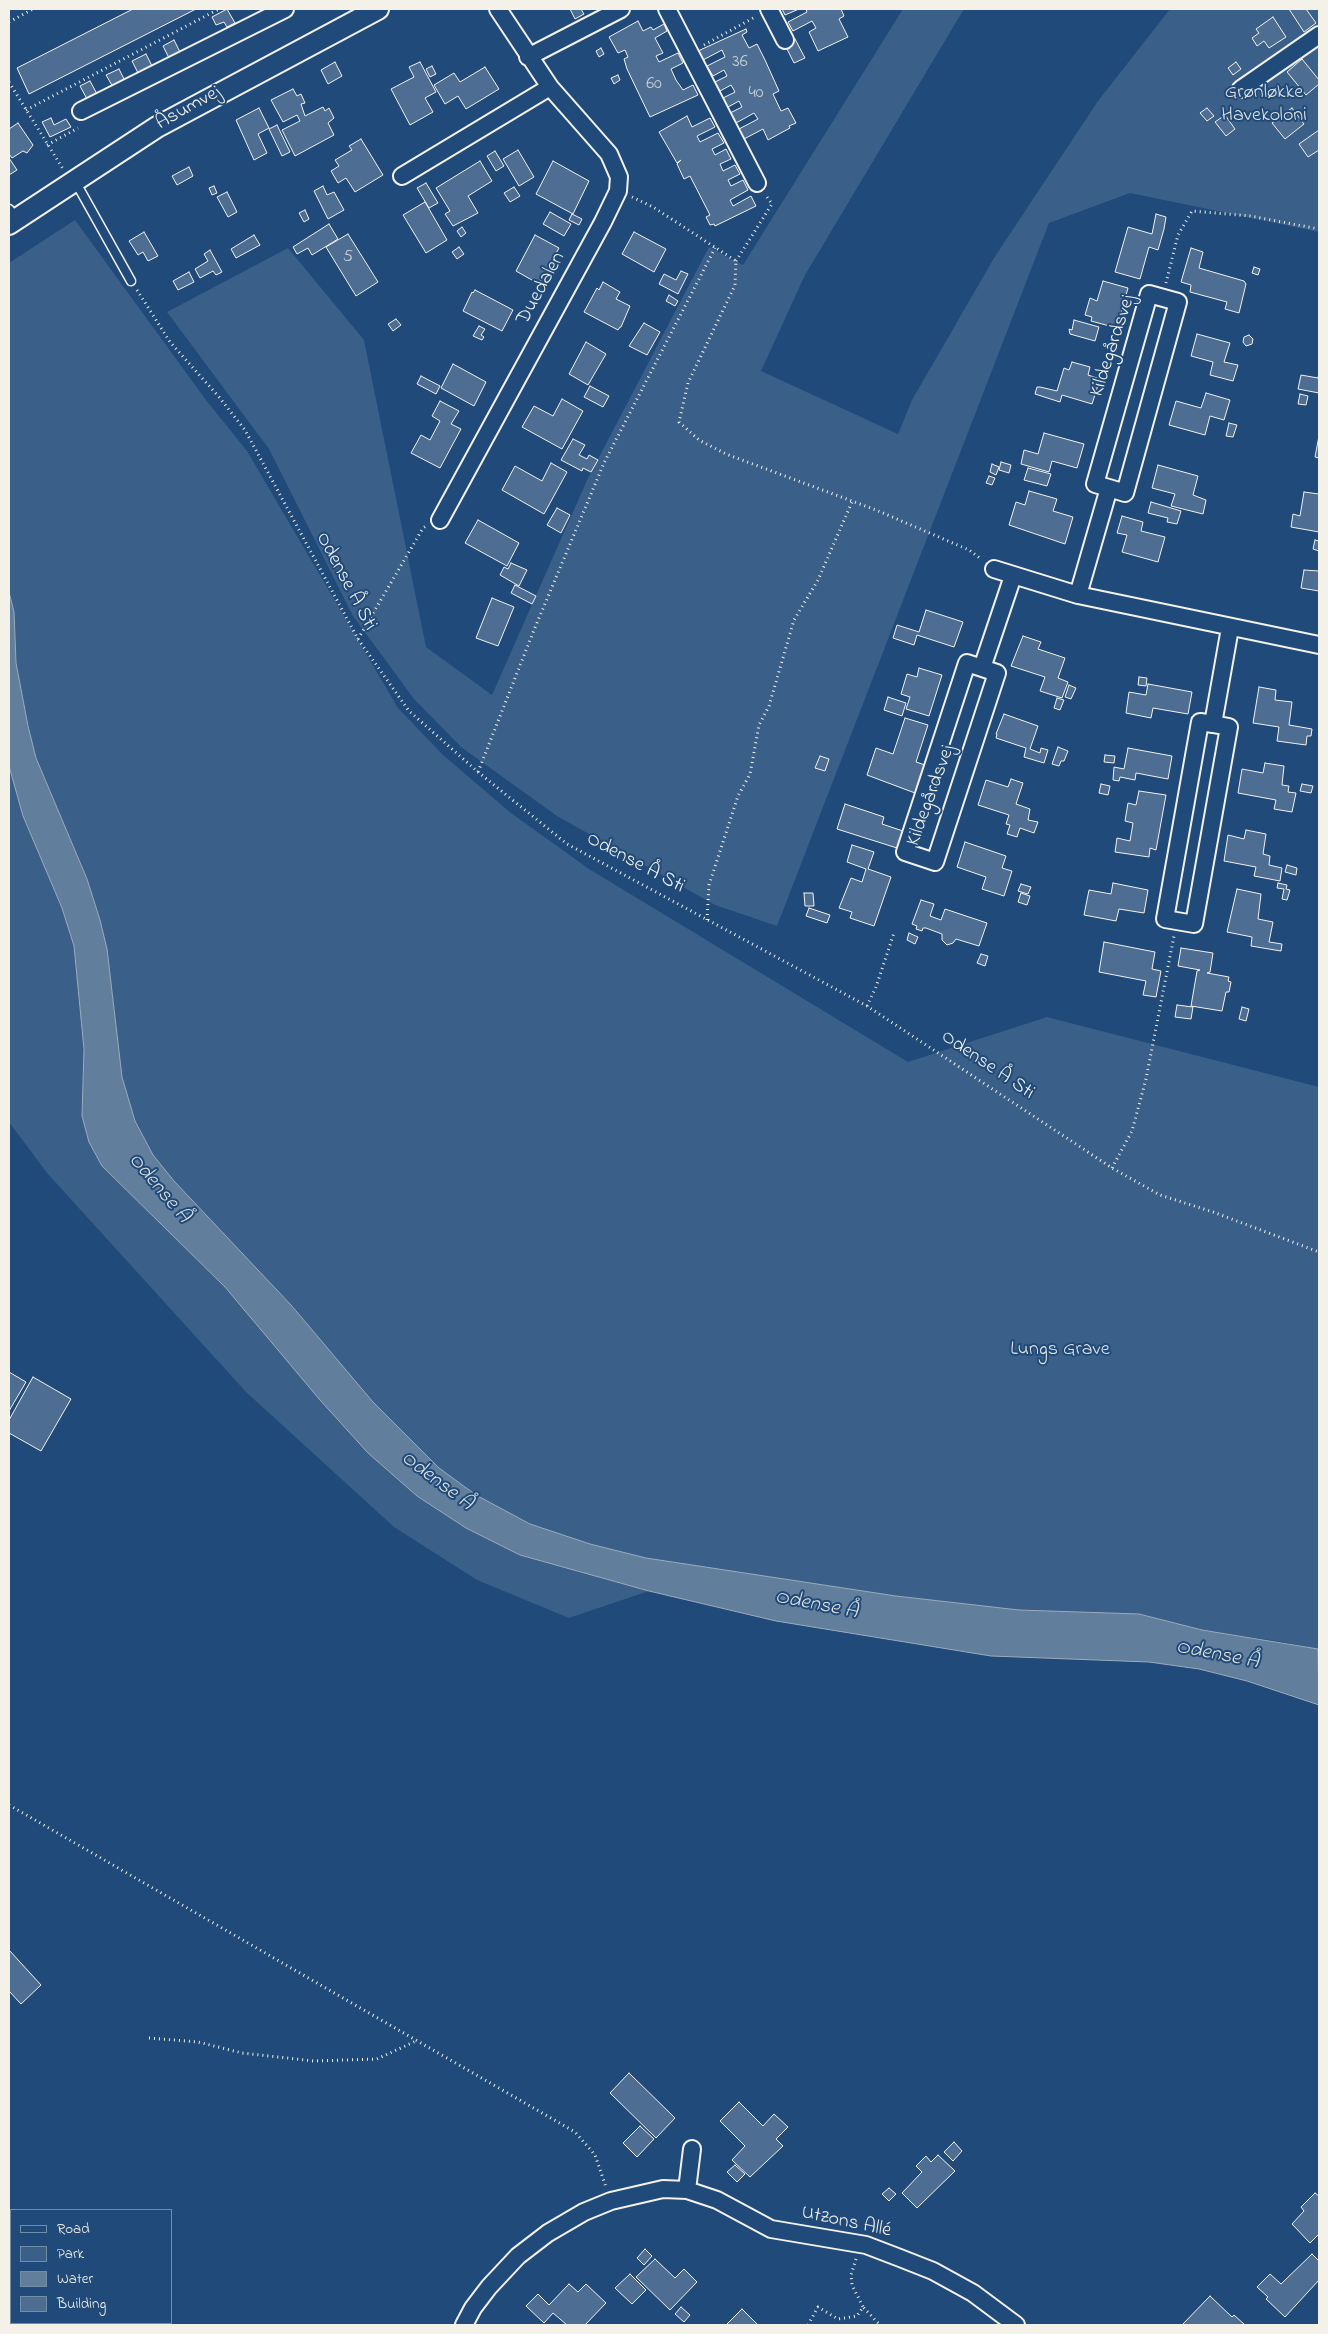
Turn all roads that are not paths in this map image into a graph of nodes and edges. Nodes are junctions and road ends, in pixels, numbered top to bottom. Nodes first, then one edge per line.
1 (285, 9) edge
2 (378, 9) edge
3 (498, 9) edge
4 (621, 9) edge
5 (667, 9) edge
6 (769, 9) edge
7 (256, 15) edge
8 (1319, 35) edge
9 (785, 40) dead end
10 (528, 57) junction
11 (550, 87) junction
12 (1241, 89) dead end
13 (82, 111) road end
14 (402, 176) dead end
15 (74, 180) junction
16 (757, 183) road end
17 (12, 217) edge
18 (131, 280) road end
19 (1109, 488) junction
20 (440, 520) road end
21 (994, 569) road end
22 (1013, 576) junction
23 (1078, 595) junction
24 (1230, 628) junction
25 (1319, 644) edge
26 (982, 668) junction
27 (1213, 724) junction
28 (692, 2149) dead end
29 (687, 2190) junction
30 (464, 2325) edge
31 (1016, 2325) edge

1 - 7 street
2 - 15 street, Åsumvej
3 - 10 street
4 - 10 street
5 - 16 street
6 - 9 street
7 - 13 street
8 - 12 street
10 - 11 street
11 - 14 street
11 - 20 street, Duedalen
15 - 17 street, Åsumvej
15 - 18 lane
19 - 19 street, Kildegårdsvej
19 - 23 street
21 - 22 street
22 - 23 street
22 - 26 street
23 - 24 street
24 - 25 street
24 - 27 street
26 - 26 street, Kildegårdsvej
27 - 27 street
28 - 29 street
29 - 30 street, Utzons Allé
29 - 31 street, Utzons Allé

